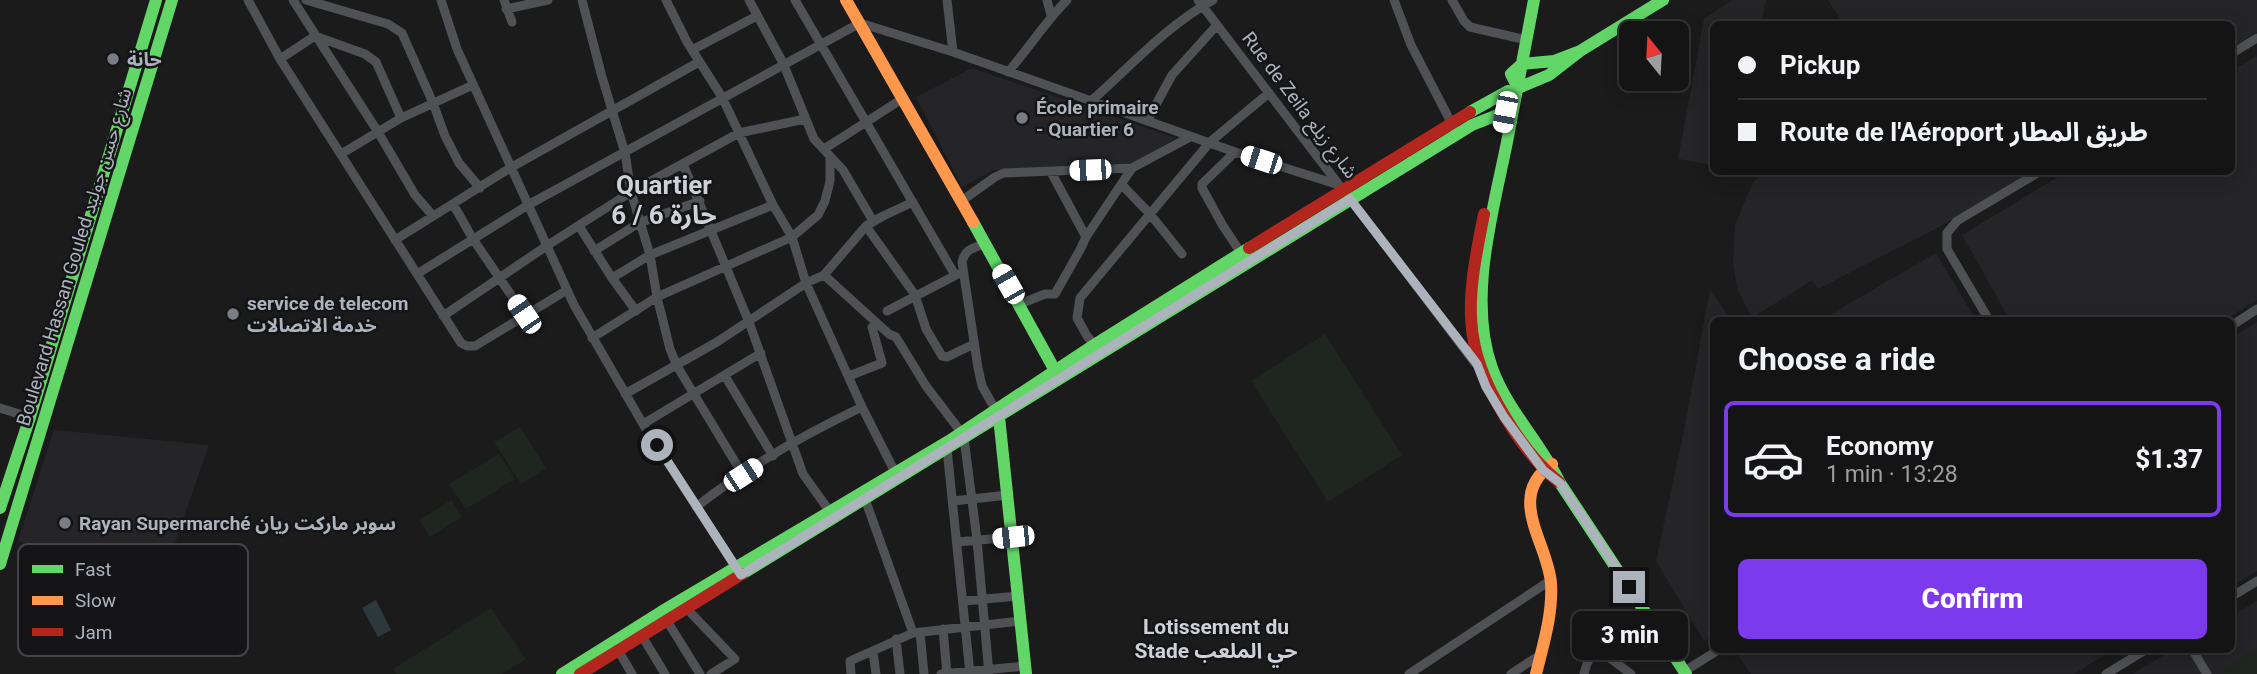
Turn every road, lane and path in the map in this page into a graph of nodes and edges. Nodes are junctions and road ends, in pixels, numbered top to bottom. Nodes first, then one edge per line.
1 (156, 0) edge
2 (172, 0) edge
3 (248, 0) edge
4 (293, 0) edge
5 (306, 0) edge
6 (441, 0) edge
7 (548, 0) edge
8 (582, 0) edge
9 (666, 0) edge
10 (749, 0) edge
11 (795, 0) edge
12 (846, 0) edge
13 (947, 0) edge
14 (1047, 0) edge
15 (1067, 0) edge
16 (1213, 0) edge
17 (1394, 0) edge
18 (1452, 0) edge
19 (1526, 0) edge
20 (1534, 0) edge
21 (1662, 0) edge
22 (530, 2) edge
23 (1200, 3) edge
24 (505, 5) edge
25 (1051, 15) junction
26 (757, 16) junction
27 (512, 22) dead end
28 (860, 23) junction
29 (1217, 25) junction
30 (315, 36) junction
31 (2257, 38) edge
32 (1522, 39) junction
33 (820, 43) junction
34 (692, 50) junction
35 (1580, 51) junction
36 (953, 52) junction
37 (2235, 52) edge
38 (280, 59) junction
39 (699, 62) junction
40 (783, 63) junction
41 (1522, 64) junction
42 (1008, 72) junction
43 (1511, 74) junction
44 (473, 85) junction
45 (1514, 92) junction
46 (1269, 93) junction
47 (722, 97) junction
48 (902, 99) junction
49 (1090, 102) junction
50 (433, 103) junction
51 (613, 110) junction
52 (1505, 112) junction
53 (401, 118) junction
54 (805, 119) junction
55 (864, 121) junction
56 (1147, 121) junction
57 (1454, 129) junction
58 (379, 131) junction
59 (739, 133) junction
60 (1190, 137) junction
61 (1210, 142) junction
62 (1235, 152) junction
63 (625, 153) junction
64 (827, 153) junction
65 (341, 154) junction
66 (683, 164) junction
67 (1132, 168) junction
68 (510, 169) junction
69 (1051, 172) junction
70 (2034, 175) edge
71 (1122, 185) junction
72 (481, 188) junction
73 (1344, 191) junction
74 (631, 192) junction
75 (700, 201) junction
76 (913, 202) junction
77 (960, 202) junction
78 (453, 204) junction
79 (528, 205) junction
80 (773, 205) junction
81 (1150, 214) junction
82 (433, 216) junction
83 (639, 223) junction
84 (870, 223) junction
85 (579, 226) junction
86 (711, 229) junction
87 (792, 237) junction
88 (1086, 237) junction
89 (473, 239) junction
90 (395, 240) junction
91 (984, 244) junction
92 (548, 245) junction
93 (594, 251) junction
94 (1241, 253) junction
95 (1182, 254) dead end
96 (650, 255) junction
97 (726, 266) junction
98 (1223, 271) junction
99 (959, 273) junction
100 (417, 274) junction
101 (824, 275) junction
102 (612, 278) junction
103 (500, 279) junction
104 (806, 283) junction
105 (567, 290) junction
106 (915, 295) junction
107 (657, 297) junction
108 (1020, 304) junction
109 (2257, 309) edge
110 (636, 311) junction
111 (887, 312) dead end
112 (524, 314) junction
113 (443, 316) junction
114 (1987, 317) edge
115 (749, 322) junction
116 (877, 323) junction
117 (2235, 323) edge
118 (592, 338) junction
119 (974, 344) junction
120 (1098, 349) junction
121 (761, 353) junction
122 (1477, 364) junction
123 (677, 366) junction
124 (1492, 369) junction
125 (1057, 375) junction
126 (725, 376) junction
127 (849, 376) junction
128 (625, 394) junction
129 (694, 394) junction
130 (862, 407) junction
131 (0, 408) edge
132 (997, 413) junction
133 (30, 417) junction
134 (44, 422) junction
135 (643, 424) junction
136 (962, 435) junction
137 (792, 445) junction
138 (948, 445) junction
139 (773, 456) junction
140 (1548, 467) junction
141 (743, 475) junction
142 (897, 475) junction
143 (4, 487) edge
144 (1008, 495) junction
145 (973, 498) junction
146 (865, 499) junction
147 (953, 501) junction
148 (696, 507) junction
149 (0, 508) edge
150 (832, 514) junction
151 (1013, 537) junction
152 (977, 540) junction
153 (957, 542) junction
154 (0, 564) edge
155 (739, 571) junction
156 (1551, 580) junction
157 (2257, 581) edge
158 (2235, 595) edge
159 (1018, 596) junction
160 (983, 599) junction
161 (964, 601) junction
162 (687, 608) junction
163 (664, 616) junction
164 (1020, 621) junction
165 (984, 625) junction
166 (965, 626) junction
167 (943, 629) junction
168 (917, 633) junction
169 (642, 636) junction
170 (897, 639) junction
171 (618, 650) junction
172 (873, 652) junction
173 (1714, 653) edge
174 (2140, 653) edge
175 (2194, 653) edge
176 (1540, 655) junction
177 (596, 670) edge
178 (1026, 670) edge
179 (989, 671) edge
180 (970, 673) edge
181 (1683, 673) edge
182 (562, 674) edge
183 (580, 674) edge
184 (632, 674) edge
185 (665, 674) edge
186 (700, 674) edge
187 (711, 674) edge
188 (851, 674) edge
189 (876, 674) edge
190 (900, 674) edge
191 (923, 674) edge
192 (941, 674) edge
193 (947, 674) edge
194 (1409, 674) edge
195 (1511, 674) edge
196 (1536, 674) edge
197 (1584, 674) edge
198 (1631, 674) edge
199 (2106, 674) edge
200 (2207, 674) edge

1 - 133 street, Boulevard Hassan Gouled شارع حسن جوليد
2 - 134 street, Boulevard Hassan Gouled شارع حسن جوليد
3 - 38 street
4 - 30 street
5 - 50 street
6 - 44 street
7 - 22 street
8 - 51 street
9 - 34 street
10 - 26 street
11 - 33 street
12 - 28 street
13 - 36 street
14 - 25 street
15 - 25 street
16 - 23 street
17 - 57 street
18 - 32 street
19 - 32 street
20 - 32 street
21 - 35 street
22 - 24 street
23 - 29 street, Rue de Zeila شارع زيلع
23 - 49 street
24 - 27 street
25 - 42 street
26 - 34 street
26 - 40 street
28 - 33 street
28 - 36 street
28 - 48 street
29 - 46 street, Rue de Zeila شارع زيلع
29 - 56 street
30 - 38 street
30 - 53 street
30 - 58 street
31 - 37 street
32 - 41 street
32 - 43 street
33 - 40 street
33 - 55 street
34 - 39 street
35 - 41 street
35 - 45 street
36 - 42 street
38 - 65 street
39 - 47 street
39 - 51 street
40 - 47 street
40 - 54 street
41 - 43 street
41 - 45 street
42 - 49 street
43 - 45 street
44 - 50 street
44 - 68 street
45 - 52 street
45 - 57 street
45 - 124 street
46 - 61 street
46 - 73 street, Rue de Zeila شارع زيلع
47 - 59 street
47 - 63 street
48 - 55 street
48 - 77 street
49 - 56 street
50 - 53 street
50 - 72 street
51 - 63 street
51 - 68 street
52 - 57 street
52 - 122 street
53 - 58 street
54 - 59 street
54 - 64 street
55 - 64 street
55 - 76 street
56 - 60 street
57 - 73 street
58 - 65 street
58 - 82 street
59 - 66 street
59 - 80 street
60 - 61 street
60 - 67 street
61 - 62 street
61 - 81 street
62 - 73 street
62 - 94 street
63 - 74 street
63 - 79 street
64 - 84 street
64 - 87 street
65 - 90 street
66 - 74 street
66 - 75 street
67 - 69 street
67 - 71 street
68 - 72 street
68 - 79 street
69 - 77 street
69 - 88 street
70 - 114 street
71 - 81 street
71 - 88 street
72 - 78 street
73 - 94 street
73 - 98 street
73 - 122 street, Rue de Zeila شارع زيلع
74 - 83 street
74 - 85 street
75 - 83 street
75 - 86 street
76 - 84 street
76 - 99 street
77 - 91 street
78 - 82 street
78 - 89 street
79 - 89 street
79 - 92 street
80 - 86 street
80 - 87 street
81 - 95 street
81 - 120 street
82 - 90 street
83 - 93 street
83 - 96 street
84 - 101 street
84 - 106 street
85 - 92 street
85 - 93 street
86 - 96 street
86 - 97 street
87 - 97 street
87 - 104 street
88 - 108 street
89 - 100 street
89 - 103 street
90 - 100 street
91 - 99 street
91 - 108 street
92 - 103 street
92 - 105 street
93 - 102 street
94 - 98 street
96 - 102 street
96 - 107 street
97 - 107 street
97 - 115 street
98 - 120 street
99 - 106 street
99 - 119 street
100 - 113 street
101 - 104 street
101 - 116 street
102 - 110 street
103 - 112 street
103 - 113 street
104 - 115 street
104 - 127 street
105 - 112 street
105 - 118 street
106 - 111 street
106 - 119 street
107 - 110 street
107 - 123 street
108 - 125 street
109 - 117 street
110 - 118 street
112 - 113 street
115 - 121 street
115 - 123 street
116 - 127 street
116 - 136 street
118 - 128 street
119 - 132 street
120 - 125 street
121 - 126 street
121 - 137 street
122 - 124 street
122 - 140 street
123 - 128 street
123 - 129 street
124 - 140 street
125 - 132 street
126 - 129 street
126 - 139 street
127 - 130 street
128 - 135 street
129 - 135 street
129 - 141 street
130 - 137 street
130 - 142 street
131 - 133 street
132 - 136 street
132 - 144 street
133 - 134 street
133 - 143 street, Boulevard Hassan Gouled شارع حسن جوليد
134 - 154 street, Boulevard Hassan Gouled شارع حسن جوليد
135 - 148 street
136 - 138 street
136 - 145 street
137 - 139 street
137 - 150 street
138 - 142 street
138 - 147 street
139 - 141 street
140 - 156 street
140 - 181 street
141 - 148 street
142 - 146 street
142 - 150 street
143 - 149 street, Boulevard Hassan Gouled شارع حسن جوليد
144 - 145 street
144 - 151 street
145 - 147 street
145 - 152 street
146 - 150 street
146 - 168 street
147 - 153 street
148 - 155 street
150 - 155 street
151 - 152 street
151 - 159 street
152 - 153 street
152 - 160 street
153 - 161 street
155 - 162 street
155 - 163 street
156 - 176 street
156 - 194 street
157 - 158 street
159 - 160 street
159 - 164 street
160 - 161 street
160 - 165 street
161 - 166 street
162 - 163 street
162 - 187 street
163 - 169 street
163 - 182 street
163 - 186 street
164 - 165 street
164 - 178 street
165 - 166 street
165 - 179 street
166 - 167 street
166 - 180 street
167 - 168 street
167 - 193 street
168 - 170 street
168 - 191 street
169 - 171 street
169 - 185 street
170 - 172 street
170 - 190 street
171 - 177 street
171 - 184 street
172 - 188 street
172 - 189 street
173 - 181 street
174 - 199 street
175 - 200 street
176 - 195 street
176 - 196 street
177 - 183 street
178 - 179 street
179 - 180 street
180 - 193 street
192 - 193 street
197 - 198 street

